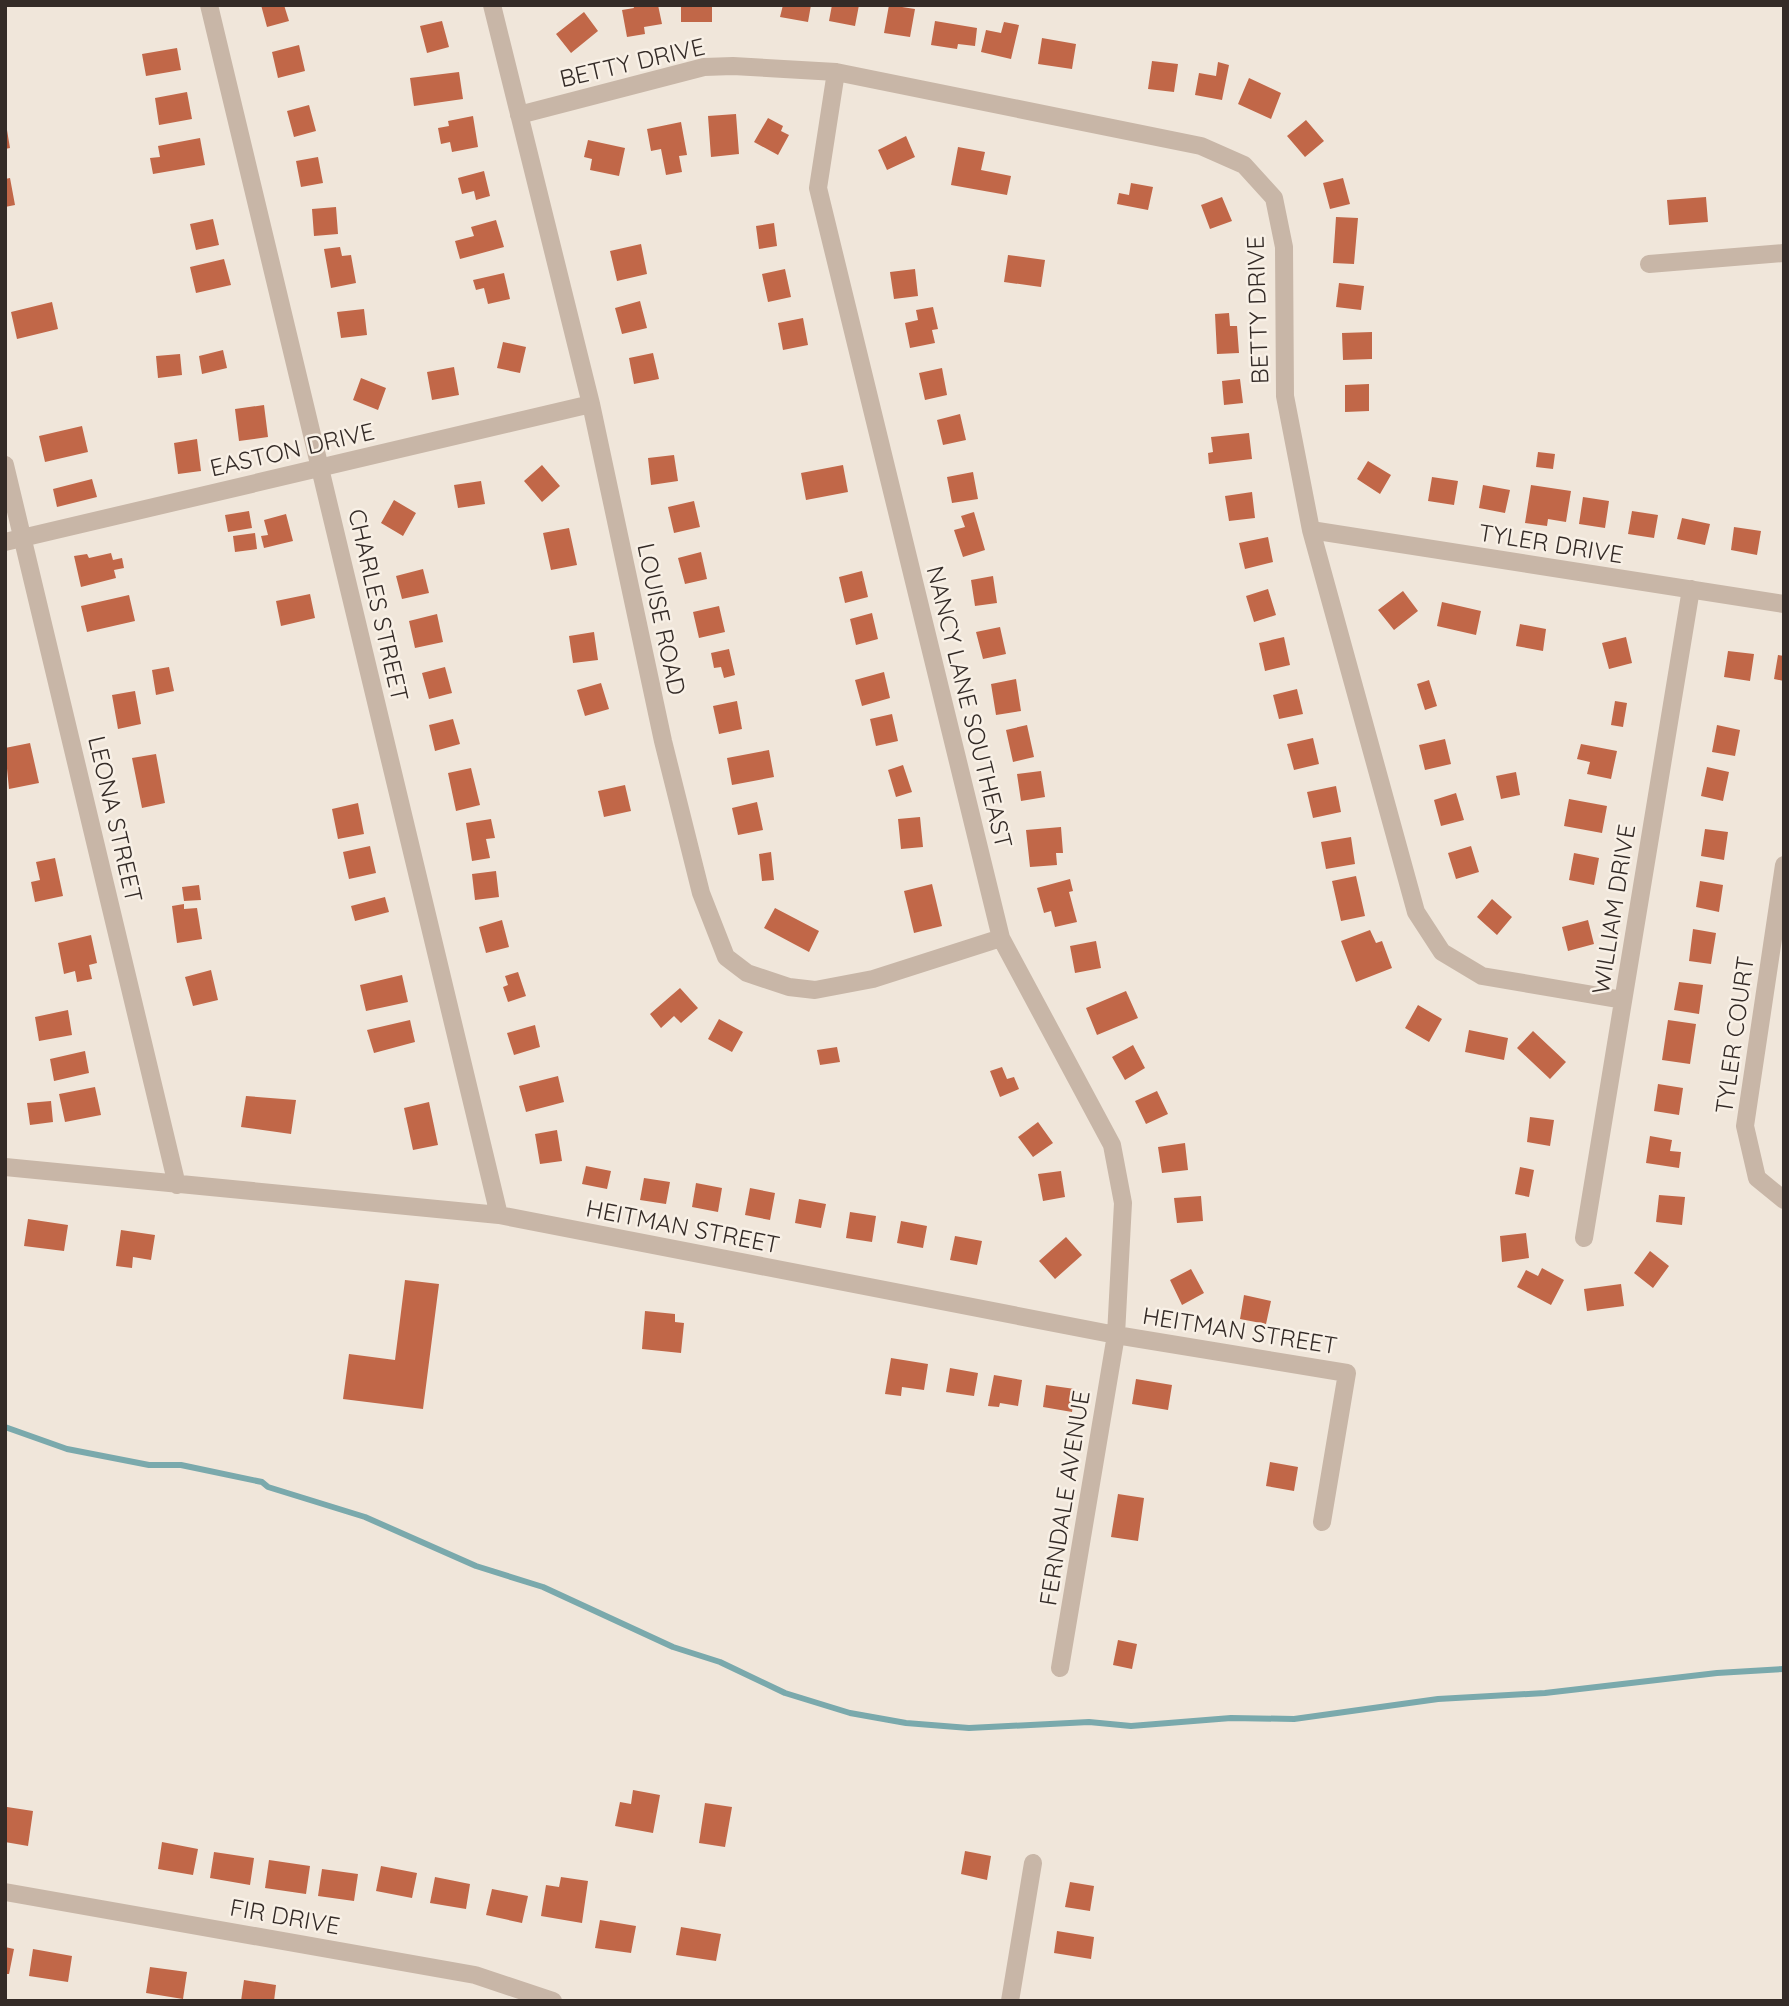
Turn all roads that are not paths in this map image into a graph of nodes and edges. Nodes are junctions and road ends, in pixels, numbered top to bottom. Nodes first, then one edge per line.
1 (209, 5) edge
2 (492, 5) edge
3 (836, 72) junction
4 (519, 115) junction
5 (1784, 253) edge
6 (1649, 264) dead end
7 (590, 404) junction
8 (5, 465) edge
9 (321, 467) junction
10 (1311, 530) junction
11 (24, 538) junction
12 (5, 542) edge
13 (1691, 589) junction
14 (1784, 604) edge
15 (1784, 864) edge
16 (1001, 938) junction
17 (1623, 1000) junction
18 (5, 1167) edge
19 (177, 1185) junction
20 (1784, 1200) edge
21 (499, 1216) junction
22 (1584, 1238) dead end
23 (1116, 1335) junction
24 (1322, 1522) dead end
25 (1060, 1668) dead end
26 (1033, 1863) dead end
27 (5, 1892) edge
28 (553, 2001) edge
29 (1010, 2001) edge

1 - 9 street, CHARLES STREET
2 - 4 street, LOUISE ROAD
3 - 4 street, BETTY DRIVE
3 - 10 street, BETTY DRIVE
3 - 16 street, NANCY LANE SOUTHEAST
4 - 7 street, LOUISE ROAD
5 - 6 street
7 - 9 street, EASTON DRIVE
7 - 16 street, LOUISE ROAD
8 - 11 street, LEONA STREET
9 - 11 street, EASTON DRIVE
9 - 21 street, CHARLES STREET
10 - 13 street, TYLER DRIVE
10 - 17 street, BETTY DRIVE
11 - 12 street, EASTON DRIVE
11 - 19 street, LEONA STREET
13 - 14 street, TYLER DRIVE
13 - 17 street, WILLIAM DRIVE
15 - 20 street, TYLER COURT
16 - 23 street, NANCY LANE SOUTHEAST
17 - 22 street, WILLIAM DRIVE
18 - 19 street, HEITMAN STREET
19 - 21 street, HEITMAN STREET
21 - 23 street, HEITMAN STREET
23 - 24 street, HEITMAN STREET
23 - 25 street, FERNDALE AVENUE
26 - 29 street
27 - 28 street, FIR DRIVE

